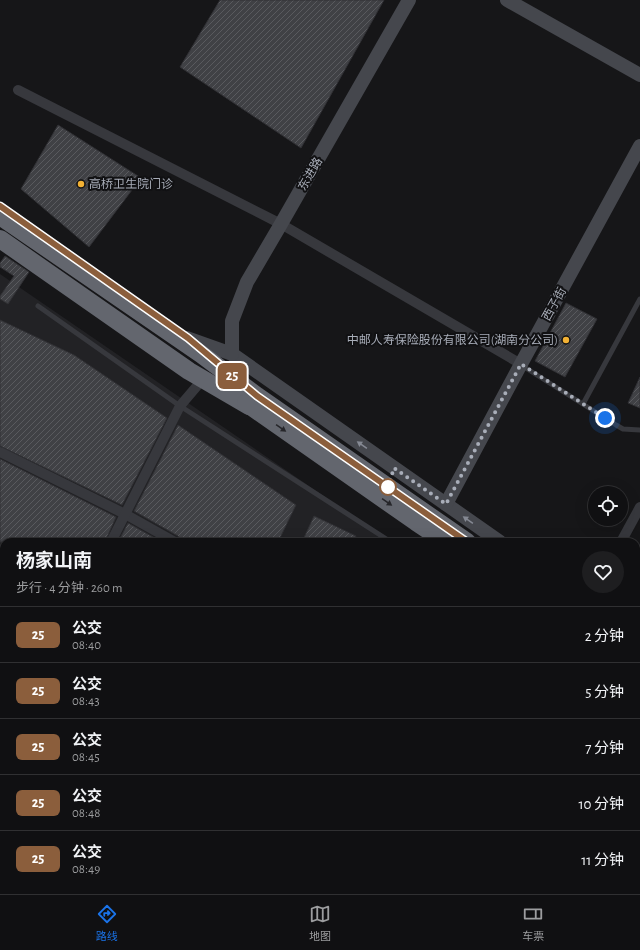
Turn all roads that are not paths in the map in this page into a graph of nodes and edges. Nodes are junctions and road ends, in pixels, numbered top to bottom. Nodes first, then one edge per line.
1 (409, 0) edge
2 (508, 0) edge
3 (640, 74) edge
4 (18, 90) dead end
5 (640, 146) edge
6 (0, 206) edge
7 (0, 216) edge
8 (281, 224) junction
9 (0, 227) edge
10 (0, 239) edge
11 (640, 299) edge
12 (38, 306) dead end
13 (188, 338) junction
14 (232, 354) junction
15 (521, 364) junction
16 (200, 365) junction
17 (253, 401) junction
18 (583, 404) junction
19 (180, 406) junction
20 (640, 430) edge
21 (0, 452) edge
22 (446, 504) junction
23 (640, 507) edge
24 (125, 514) junction
25 (113, 538) edge
26 (168, 538) edge
27 (385, 538) edge
28 (441, 538) edge
29 (461, 538) edge
30 (494, 538) edge
31 (623, 538) edge

1 - 8 street, 东进路
2 - 3 street
4 - 8 street
5 - 15 street, 西子街
6 - 13 highway
7 - 16 highway
8 - 14 street, 东进路
8 - 15 street
9 - 16 highway
10 - 16 highway
11 - 18 lane
12 - 19 lane
13 - 14 street
13 - 17 highway
22 -> 14 street
15 - 18 lane
15 - 22 street, 西子街
16 - 17 highway
16 - 17 highway
16 - 19 street
17 -> 28 highway
17 - 29 highway
18 - 20 lane
19 - 24 street
19 - 27 lane
21 - 24 street
30 -> 22 street
23 - 31 street
24 - 25 street
24 - 26 street

